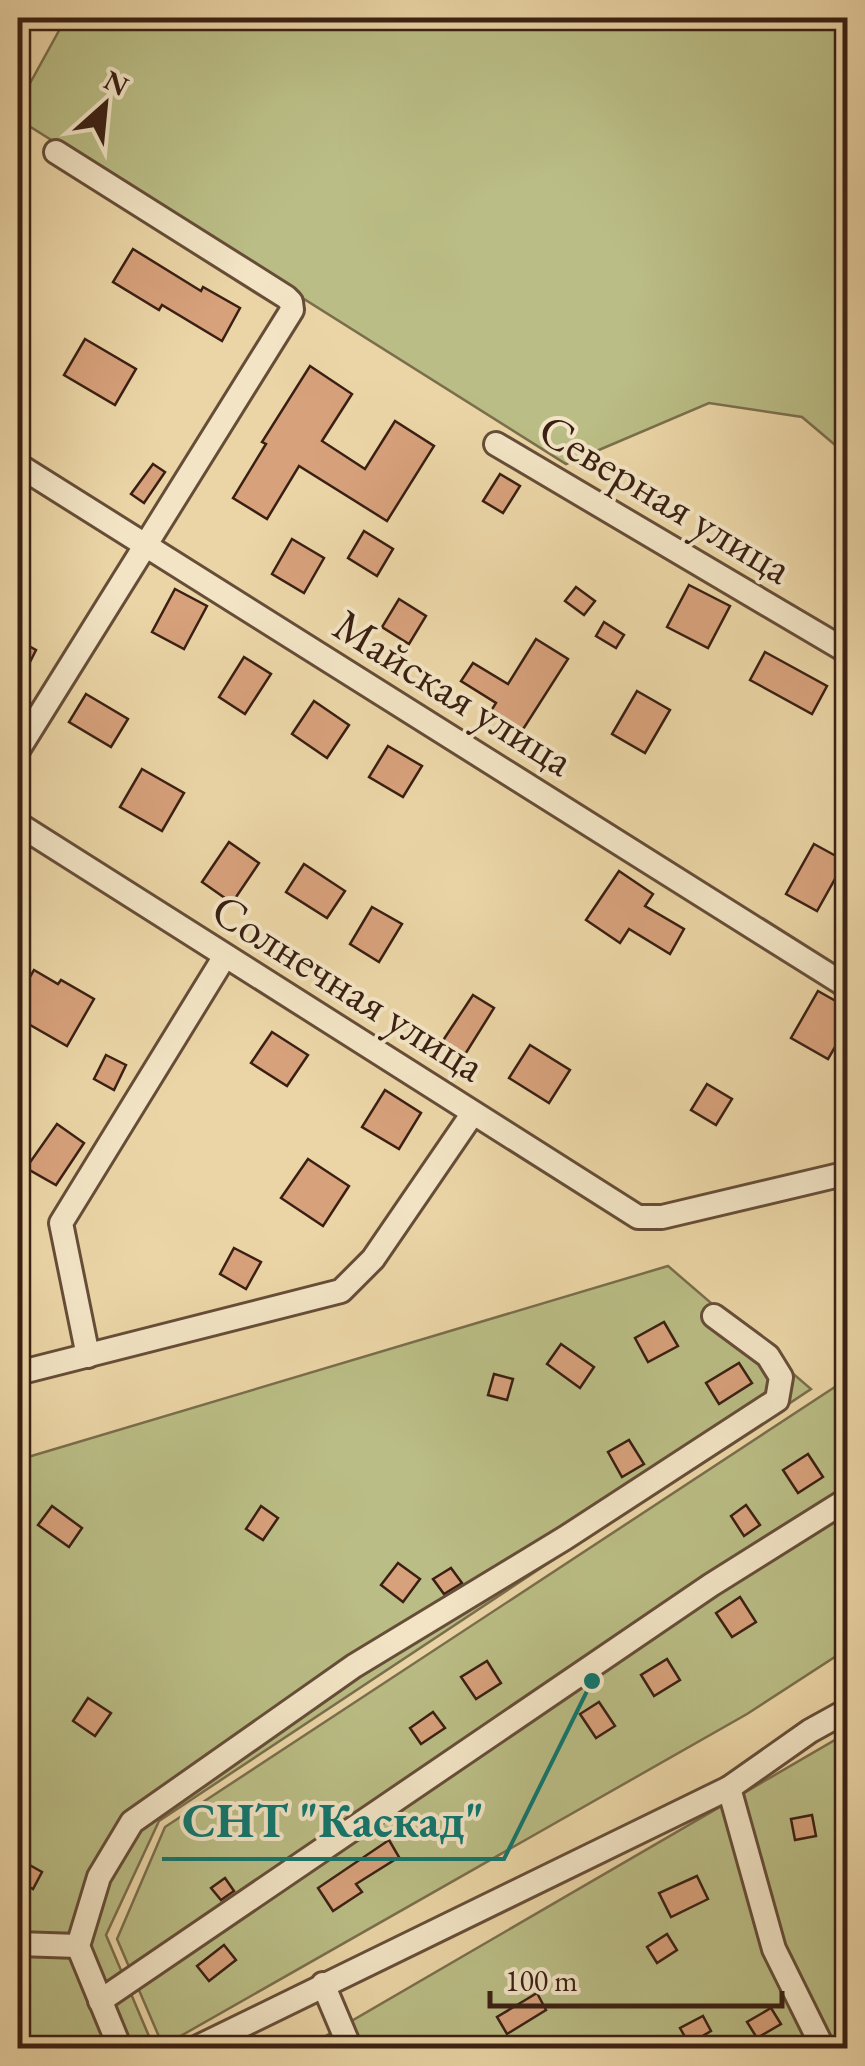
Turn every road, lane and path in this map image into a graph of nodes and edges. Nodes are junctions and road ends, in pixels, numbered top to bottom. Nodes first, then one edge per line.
1 (56, 152) dead end
2 (496, 444) dead end
3 (18, 465) edge
4 (146, 546) junction
5 (848, 652) edge
6 (18, 750) edge
7 (18, 824) edge
8 (225, 956) junction
9 (848, 987) edge
10 (473, 1113) junction
11 (848, 1174) edge
12 (714, 1316) dead end
13 (88, 1356) junction
14 (18, 1373) edge
15 (848, 1499) edge
16 (848, 1710) edge
17 (729, 1788) junction
18 (18, 1944) edge
19 (78, 1946) junction
20 (323, 1984) junction
21 (100, 2002) junction
22 (120, 2048) edge
23 (196, 2048) edge
24 (350, 2048) edge
25 (823, 2048) edge

1 - 4 street
2 - 5 street, Северная улица
3 - 4 street, Майская улица
4 - 6 street
4 - 9 street, Майская улица
7 - 8 street, Солнечная улица
8 - 10 street, Солнечная улица
8 - 13 street
10 - 11 street, Солнечная улица
10 - 13 street
12 - 19 street
13 - 14 street
15 - 21 street
16 - 17 street
17 - 20 street
17 - 25 street
18 - 19 street
19 - 21 street
20 - 23 street
20 - 24 street
21 - 22 street

